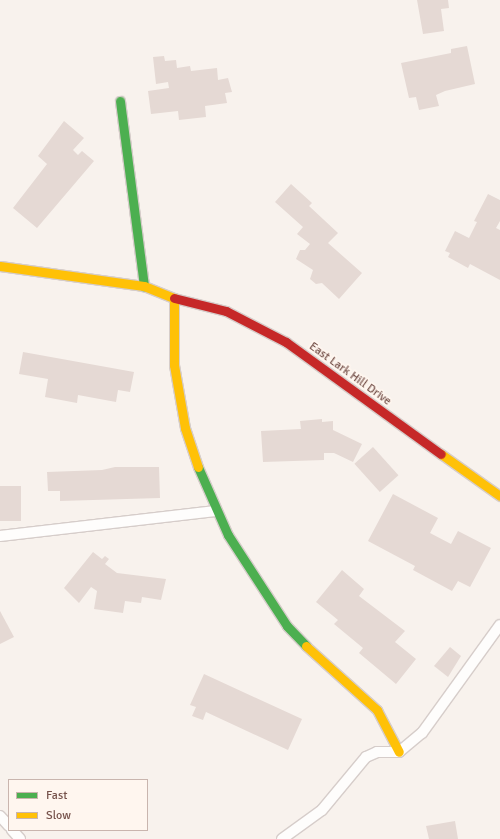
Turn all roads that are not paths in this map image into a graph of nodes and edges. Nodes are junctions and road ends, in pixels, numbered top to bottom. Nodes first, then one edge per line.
1 (120, 101) dead end
2 (0, 266) edge
3 (144, 286) junction
4 (174, 298) junction
5 (500, 496) edge
6 (216, 511) junction
7 (0, 536) edge
8 (500, 625) edge
9 (399, 752) junction
10 (0, 816) edge
11 (8, 825) edge
12 (13, 831) edge
13 (20, 839) edge
14 (282, 839) edge

1 - 3 street
2 - 3 street, East Lark Hill Drive
3 - 4 street, East Lark Hill Drive
4 - 5 street, East Lark Hill Drive
4 - 6 street
6 - 7 lane
6 - 9 street
8 - 9 lane
9 - 14 lane
10 - 11 lane
12 - 13 lane

